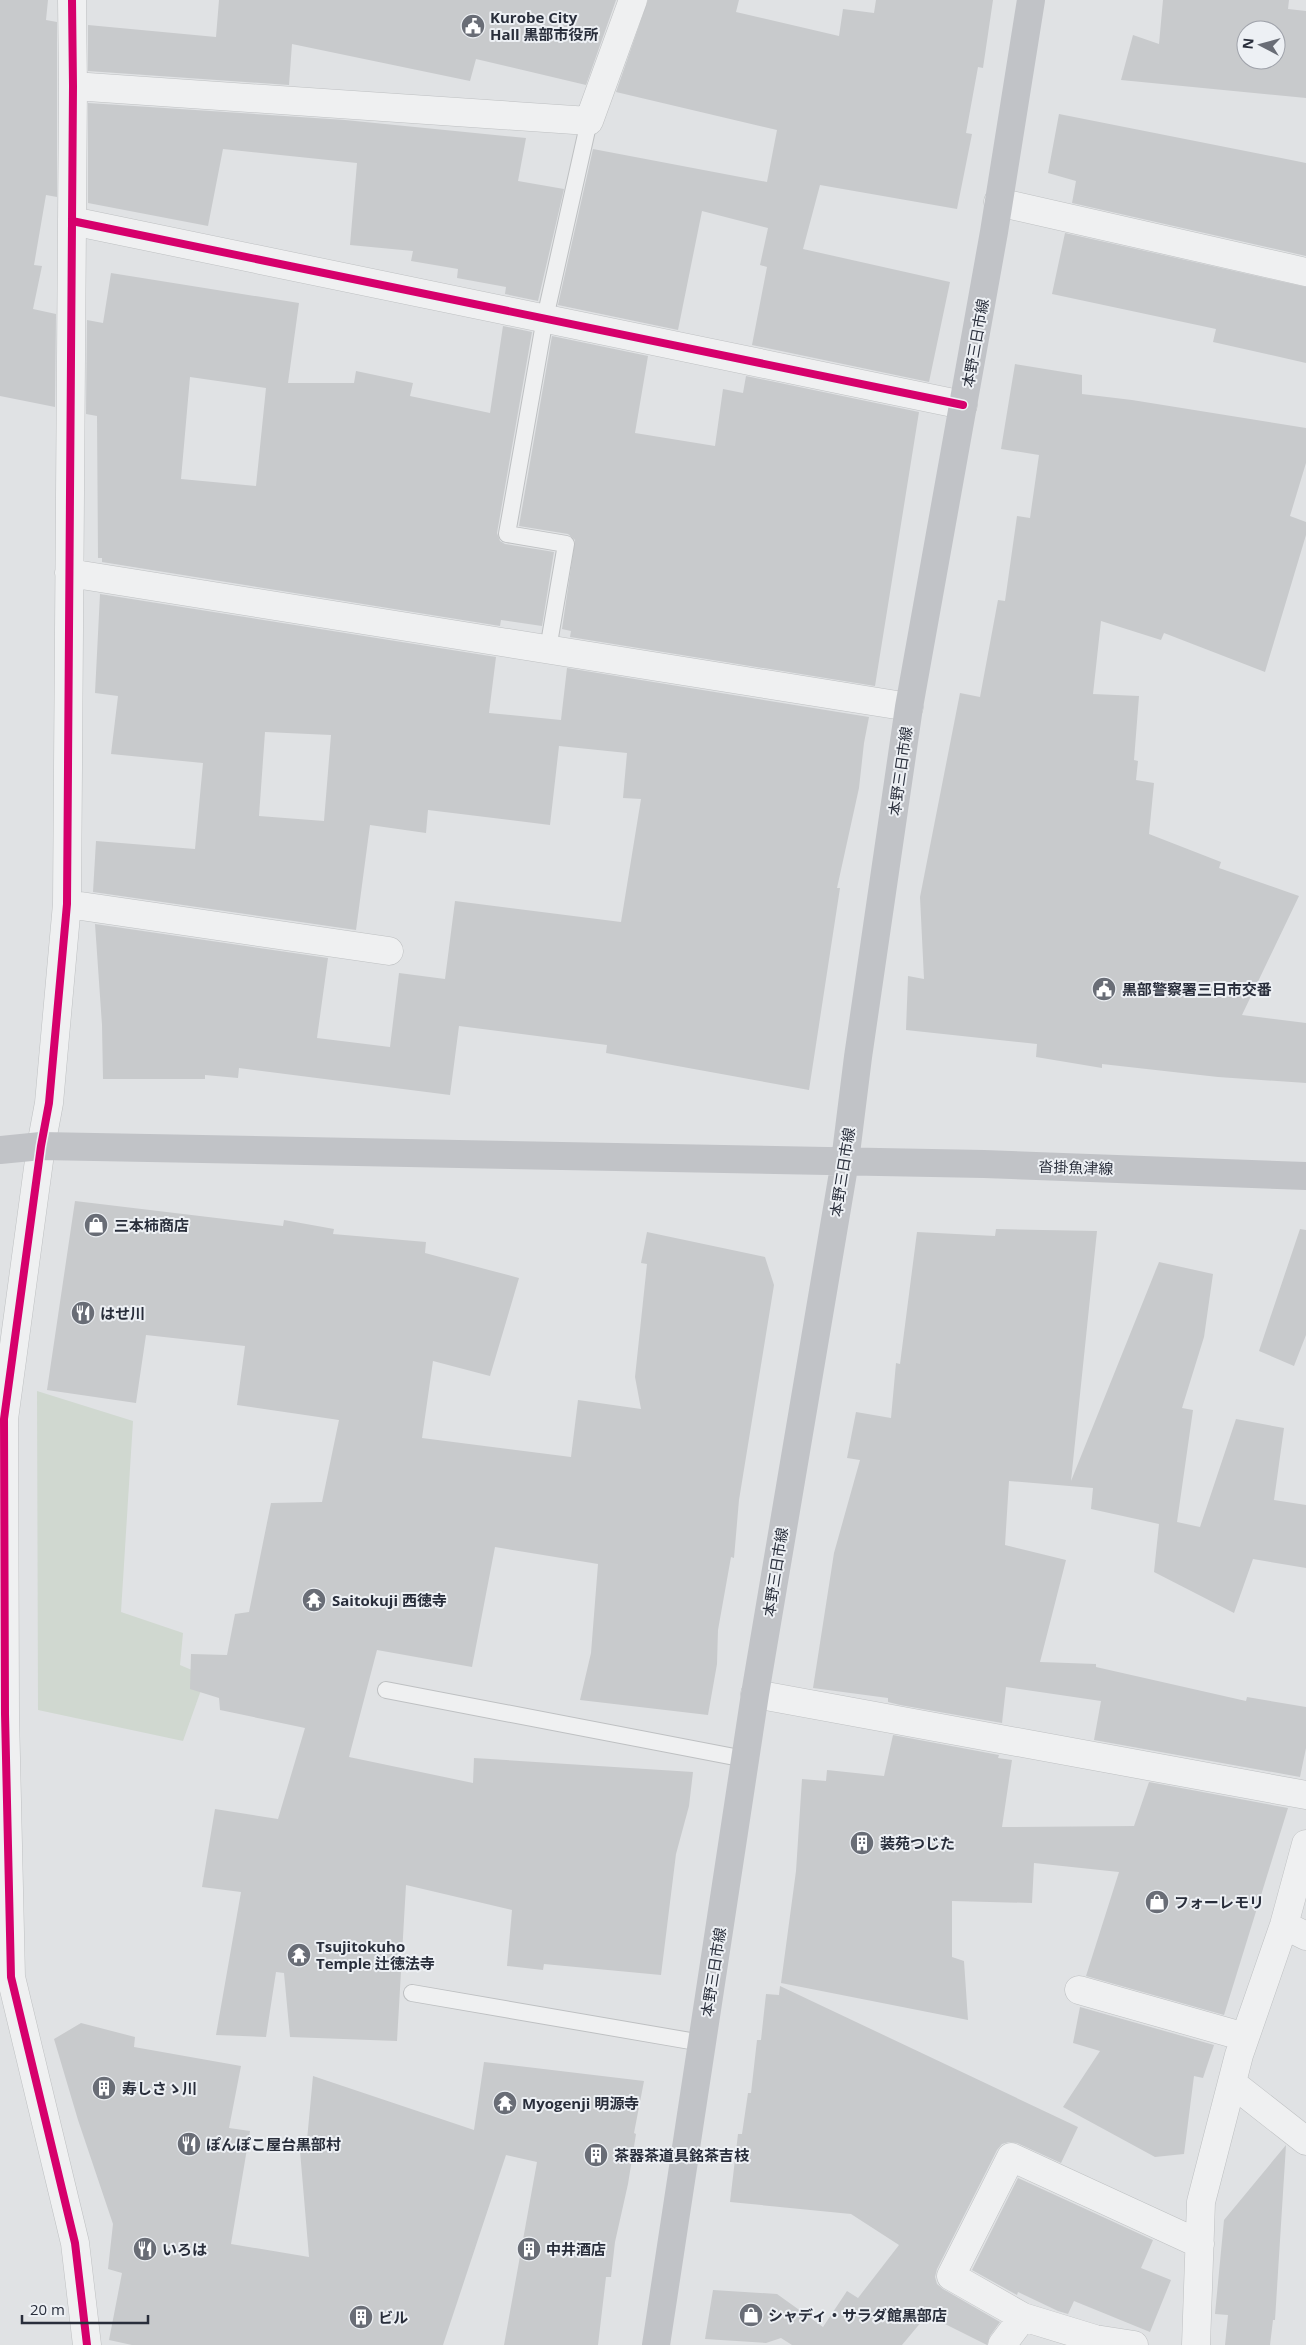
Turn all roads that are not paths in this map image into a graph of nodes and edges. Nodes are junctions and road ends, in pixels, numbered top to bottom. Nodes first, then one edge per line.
1 (72, 0) edge
2 (633, 0) edge
3 (1032, 0) edge
4 (74, 86) junction
5 (588, 121) junction
6 (998, 202) junction
7 (72, 221) junction
8 (1306, 272) edge
9 (545, 318) junction
10 (964, 405) junction
11 (69, 573) junction
12 (548, 650) junction
13 (909, 707) junction
14 (67, 904) junction
15 (389, 951) dead end
16 (42, 1146) junction
17 (0, 1150) edge
18 (845, 1161) junction
19 (1306, 1176) edge
20 (386, 1690) dead end
21 (755, 1694) junction
22 (745, 1759) junction
23 (1306, 1795) edge
24 (1306, 1844) edge
25 (1295, 1930) edge
26 (1079, 1990) dead end
27 (412, 1993) dead end
28 (1245, 2037) junction
29 (702, 2043) junction
30 (1232, 2083) junction
31 (1306, 2142) edge
32 (1200, 2244) junction
33 (1022, 2317) junction
34 (87, 2345) edge
35 (656, 2345) edge
36 (1002, 2345) edge
37 (1134, 2345) edge
38 (1196, 2345) edge

1 - 4 street
2 - 5 street
3 - 6 main road, 本野三日市線
4 - 5 street
4 - 7 street
5 - 9 lane
6 - 8 street
6 - 10 main road, 本野三日市線
7 - 9 street
7 - 11 street
9 - 10 street
9 - 12 lane
10 - 13 main road, 本野三日市線
11 - 12 street
11 - 14 street
12 - 13 street
13 - 18 main road, 本野三日市線
14 - 15 street
14 - 16 street
16 - 17 main road, 沓掛魚津線
16 - 18 main road, 沓掛魚津線
16 - 34 street
18 - 19 main road, 沓掛魚津線
18 - 21 main road, 本野三日市線
20 - 22 lane
21 - 22 main road, 本野三日市線
21 - 23 street
22 - 29 main road, 本野三日市線
24 - 25 street
25 - 28 street
26 - 28 street
27 - 29 lane
28 - 30 street
29 - 35 main road, 本野三日市線
30 - 31 street
30 - 32 street
32 - 33 street
32 - 38 street
33 - 36 street
33 - 37 street

